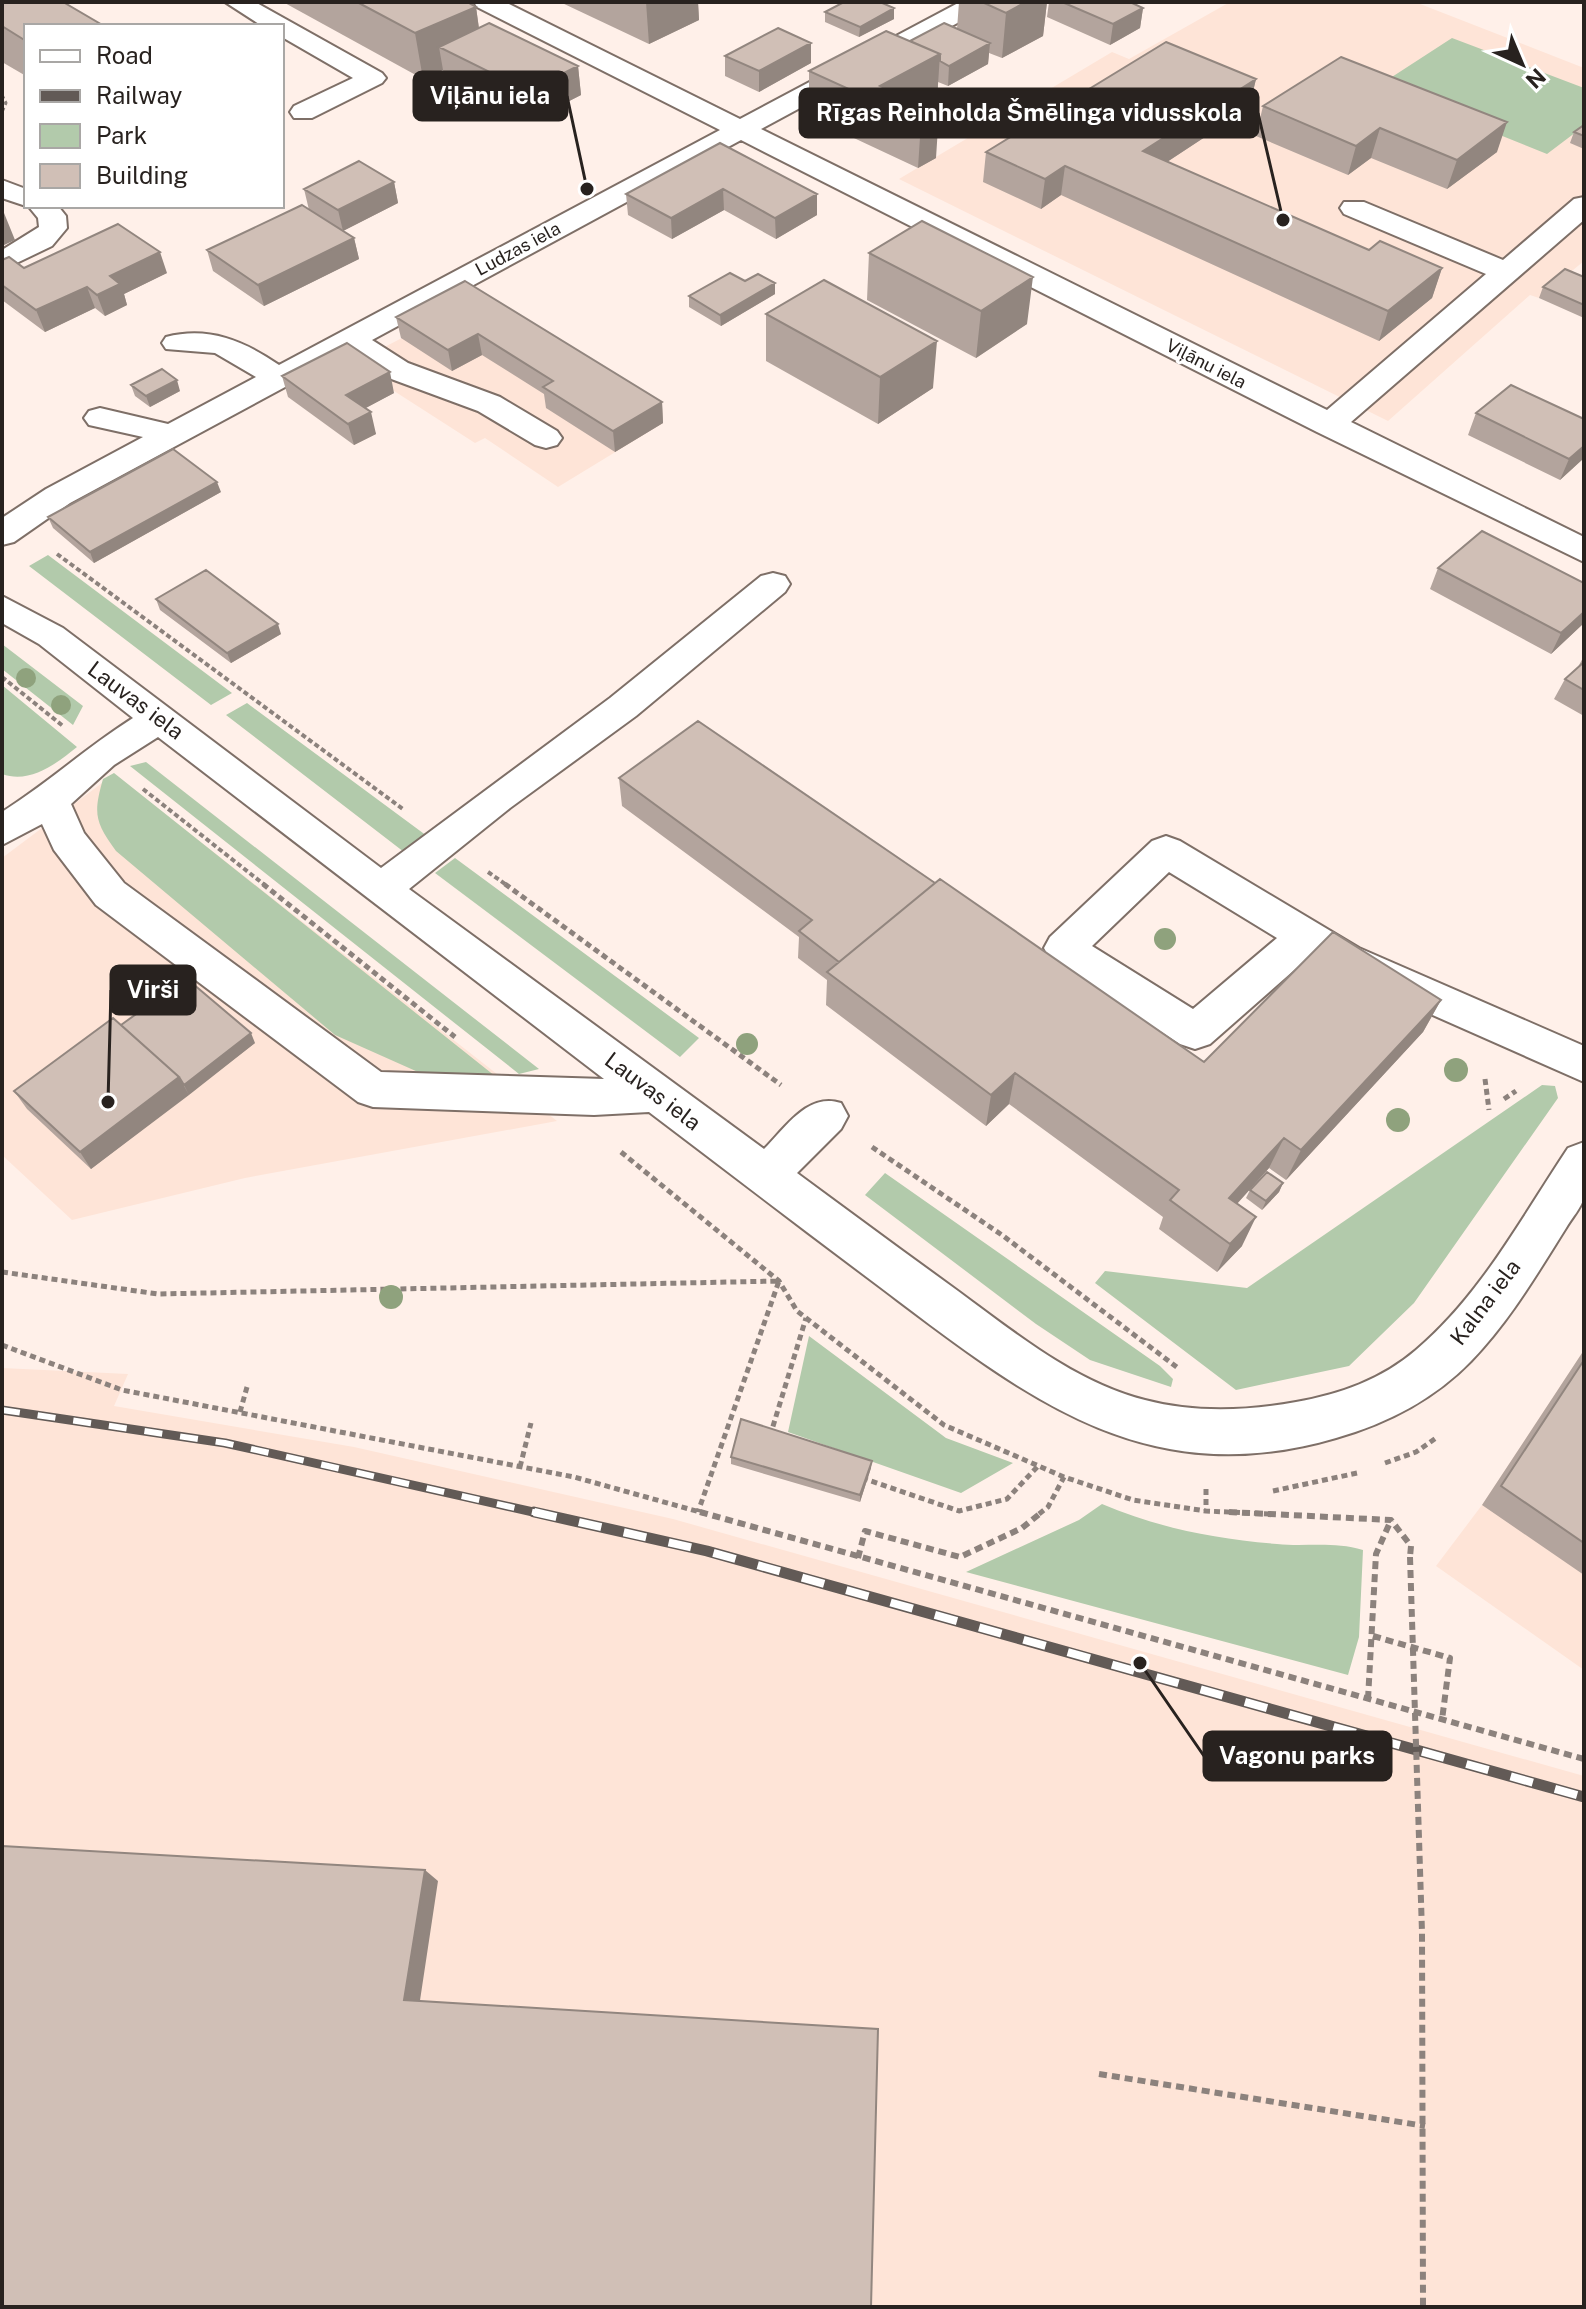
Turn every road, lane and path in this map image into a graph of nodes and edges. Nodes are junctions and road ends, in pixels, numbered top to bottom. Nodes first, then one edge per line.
1 (237, 2) edge
2 (486, 2) edge
3 (978, 2) edge
4 (277, 24) edge
5 (284, 28) edge
6 (2, 95) edge
7 (2, 112) edge
8 (303, 112) dead end
9 (739, 130) junction
10 (2, 188) edge
11 (24, 198) edge
12 (1584, 205) edge
13 (44, 208) edge
14 (1354, 208) dead end
15 (2, 261) edge
16 (1507, 272) junction
17 (352, 340) junction
18 (177, 343) dead end
19 (279, 379) junction
20 (100, 418) dead end
21 (1328, 425) junction
22 (176, 435) junction
23 (546, 438) dead end
24 (58, 496) junction
25 (2, 505) edge
26 (2, 534) edge
27 (51, 549) dead end
28 (1584, 551) edge
29 (773, 584) dead end
30 (2, 608) edge
31 (160, 718) junction
32 (50, 800) junction
33 (2, 831) edge
34 (446, 841) junction
35 (381, 889) junction
36 (1307, 936) junction
37 (1584, 1065) edge
38 (657, 1094) junction
39 (826, 1116) junction
40 (1584, 1161) edge
41 (766, 1175) junction
42 (2, 1272) edge
43 (806, 1318) dead end
44 (2, 1345) edge
45 (247, 1387) dead end
46 (1357, 1410) joint
47 (240, 1412) junction
48 (531, 1423) dead end
49 (1205, 1431) junction
50 (767, 1446) edge
51 (1039, 1465) dead end
52 (520, 1467) junction
53 (856, 1476) edge
54 (1064, 1477) dead end
55 (698, 1512) junction
56 (1391, 1520) junction
57 (858, 1558) junction
58 (1373, 1636) junction
59 (1368, 1699) junction
60 (1442, 1720) junction
61 (1584, 1759) edge
62 (1099, 2074) dead end
63 (1425, 2126) junction
64 (1423, 2307) edge

1 - 4 street
2 - 9 street, Viļānu iela
3 - 9 street, Ludzas iela
5 - 8 street
6 - 7 path
9 - 17 street, Ludzas iela
9 - 21 street, Viļānu iela
10 - 11 street
12 - 16 street
13 - 15 street
14 - 16 street
16 - 21 street
17 - 19 street, Ludzas iela
17 - 23 street
18 - 19 street
19 - 22 street, Ludzas iela
20 - 22 street
21 - 28 street, Viļānu iela
22 - 24 street, Ludzas iela
24 - 25 street, Ludzas iela
24 - 26 street, Ludzas iela
27 - 34 path
29 - 34 street
30 - 31 street, Lauvas iela
31 - 32 street
31 - 35 street, Lauvas iela
32 - 33 street
32 - 38 street
34 - 35 street
34 - 39 path
35 - 38 street, Lauvas iela
36 - 36 street
36 - 37 street
38 - 41 street, Lauvas iela
39 - 41 street
39 - 49 path
40 - 46 street, Kalna iela
41 - 49 street, Lauvas iela
42 - 55 path
43 - 50 path
44 - 47 path
45 - 47 path
46 - 49 street, Lauvas iela
47 - 52 path
48 - 52 path
49 - 56 path
51 - 53 path
52 - 55 path
54 - 57 path
55 - 57 path
56 - 58 path
56 - 63 path, bridge
57 - 59 path
58 - 59 path
58 - 60 path
59 - 60 path
60 - 61 path
62 - 63 path
63 - 64 path, bridge

